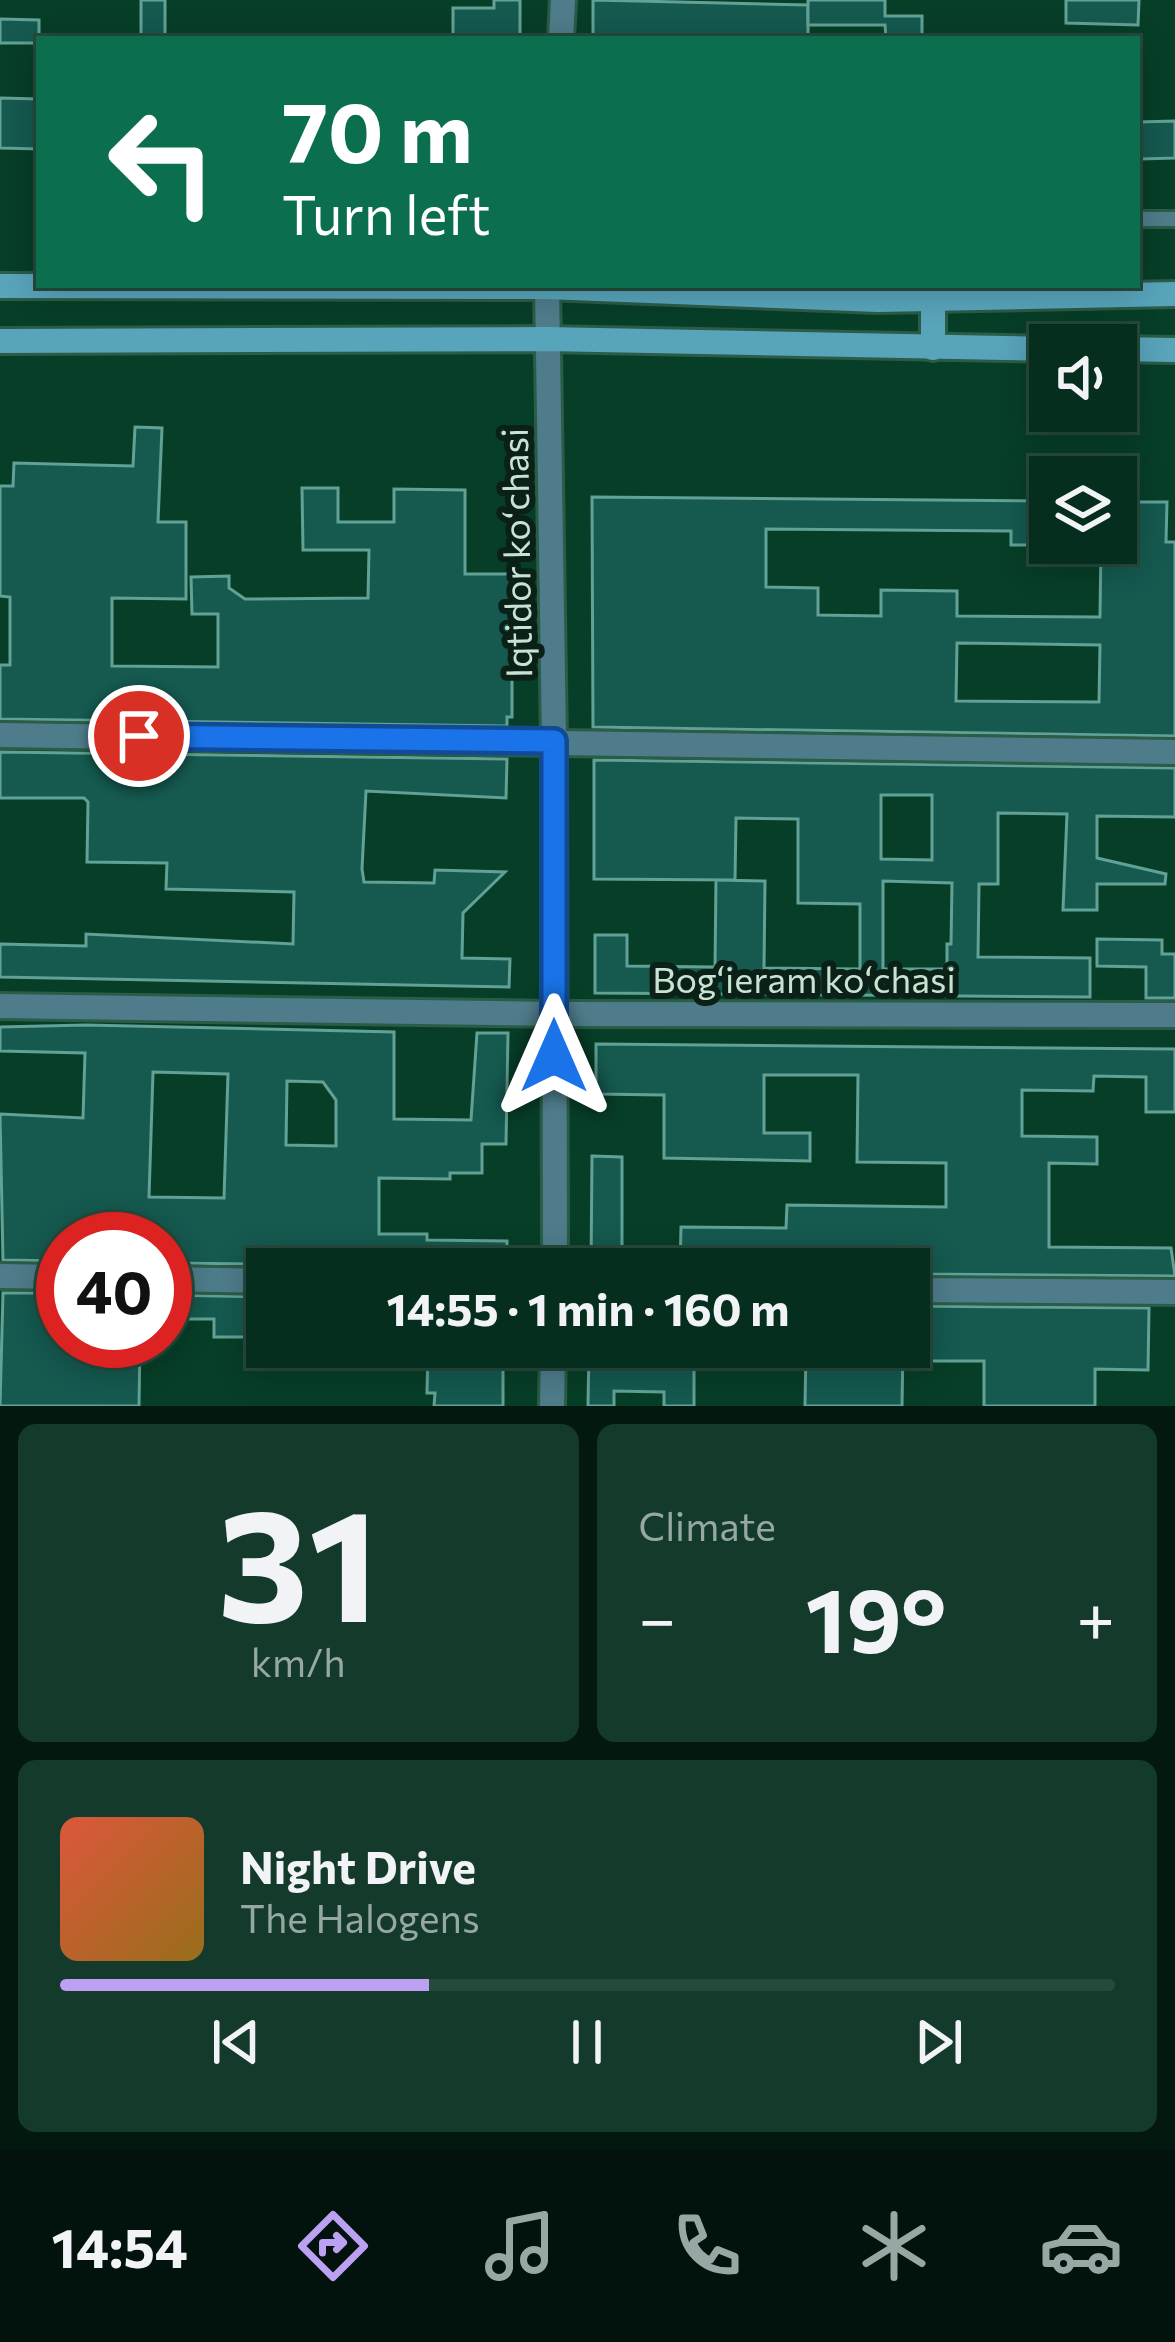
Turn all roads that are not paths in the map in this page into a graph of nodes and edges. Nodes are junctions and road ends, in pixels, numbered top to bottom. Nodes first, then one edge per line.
1 (563, 0) edge
2 (561, 36) edge
3 (1140, 219) edge
4 (1175, 219) edge
5 (0, 286) edge
6 (36, 286) edge
7 (547, 288) edge
8 (606, 288) edge
9 (1175, 294) edge
10 (933, 299) junction
11 (548, 339) junction
12 (0, 341) edge
13 (933, 348) junction
14 (1029, 349) edge
15 (1137, 350) edge
16 (1175, 350) edge
17 (0, 735) edge
18 (554, 741) junction
19 (1175, 752) edge
20 (0, 1006) edge
21 (554, 1014) junction
22 (1175, 1015) edge
23 (555, 1248) edge
24 (0, 1276) edge
25 (36, 1277) edge
26 (192, 1280) edge
27 (246, 1281) edge
28 (930, 1290) edge
29 (1175, 1292) edge
30 (553, 1368) edge
31 (552, 1406) edge

1 - 2 street
3 - 4 lane
5 - 6 main road
7 - 11 street, Iqtidor koʻchasi
8 - 10 main road
9 - 10 main road
10 - 13 main road
11 - 12 main road
11 - 13 main road
11 - 18 street, Iqtidor koʻchasi
13 - 14 main road
15 - 16 main road
17 - 18 street
18 - 19 street
18 - 21 street, Iqtidor koʻchasi
20 - 21 street, Bogʻieram koʻchasi
21 - 22 street, Bogʻieram koʻchasi
21 - 23 street, Iqtidor koʻchasi
24 - 25 street
26 - 27 street
28 - 29 street
30 - 31 street

